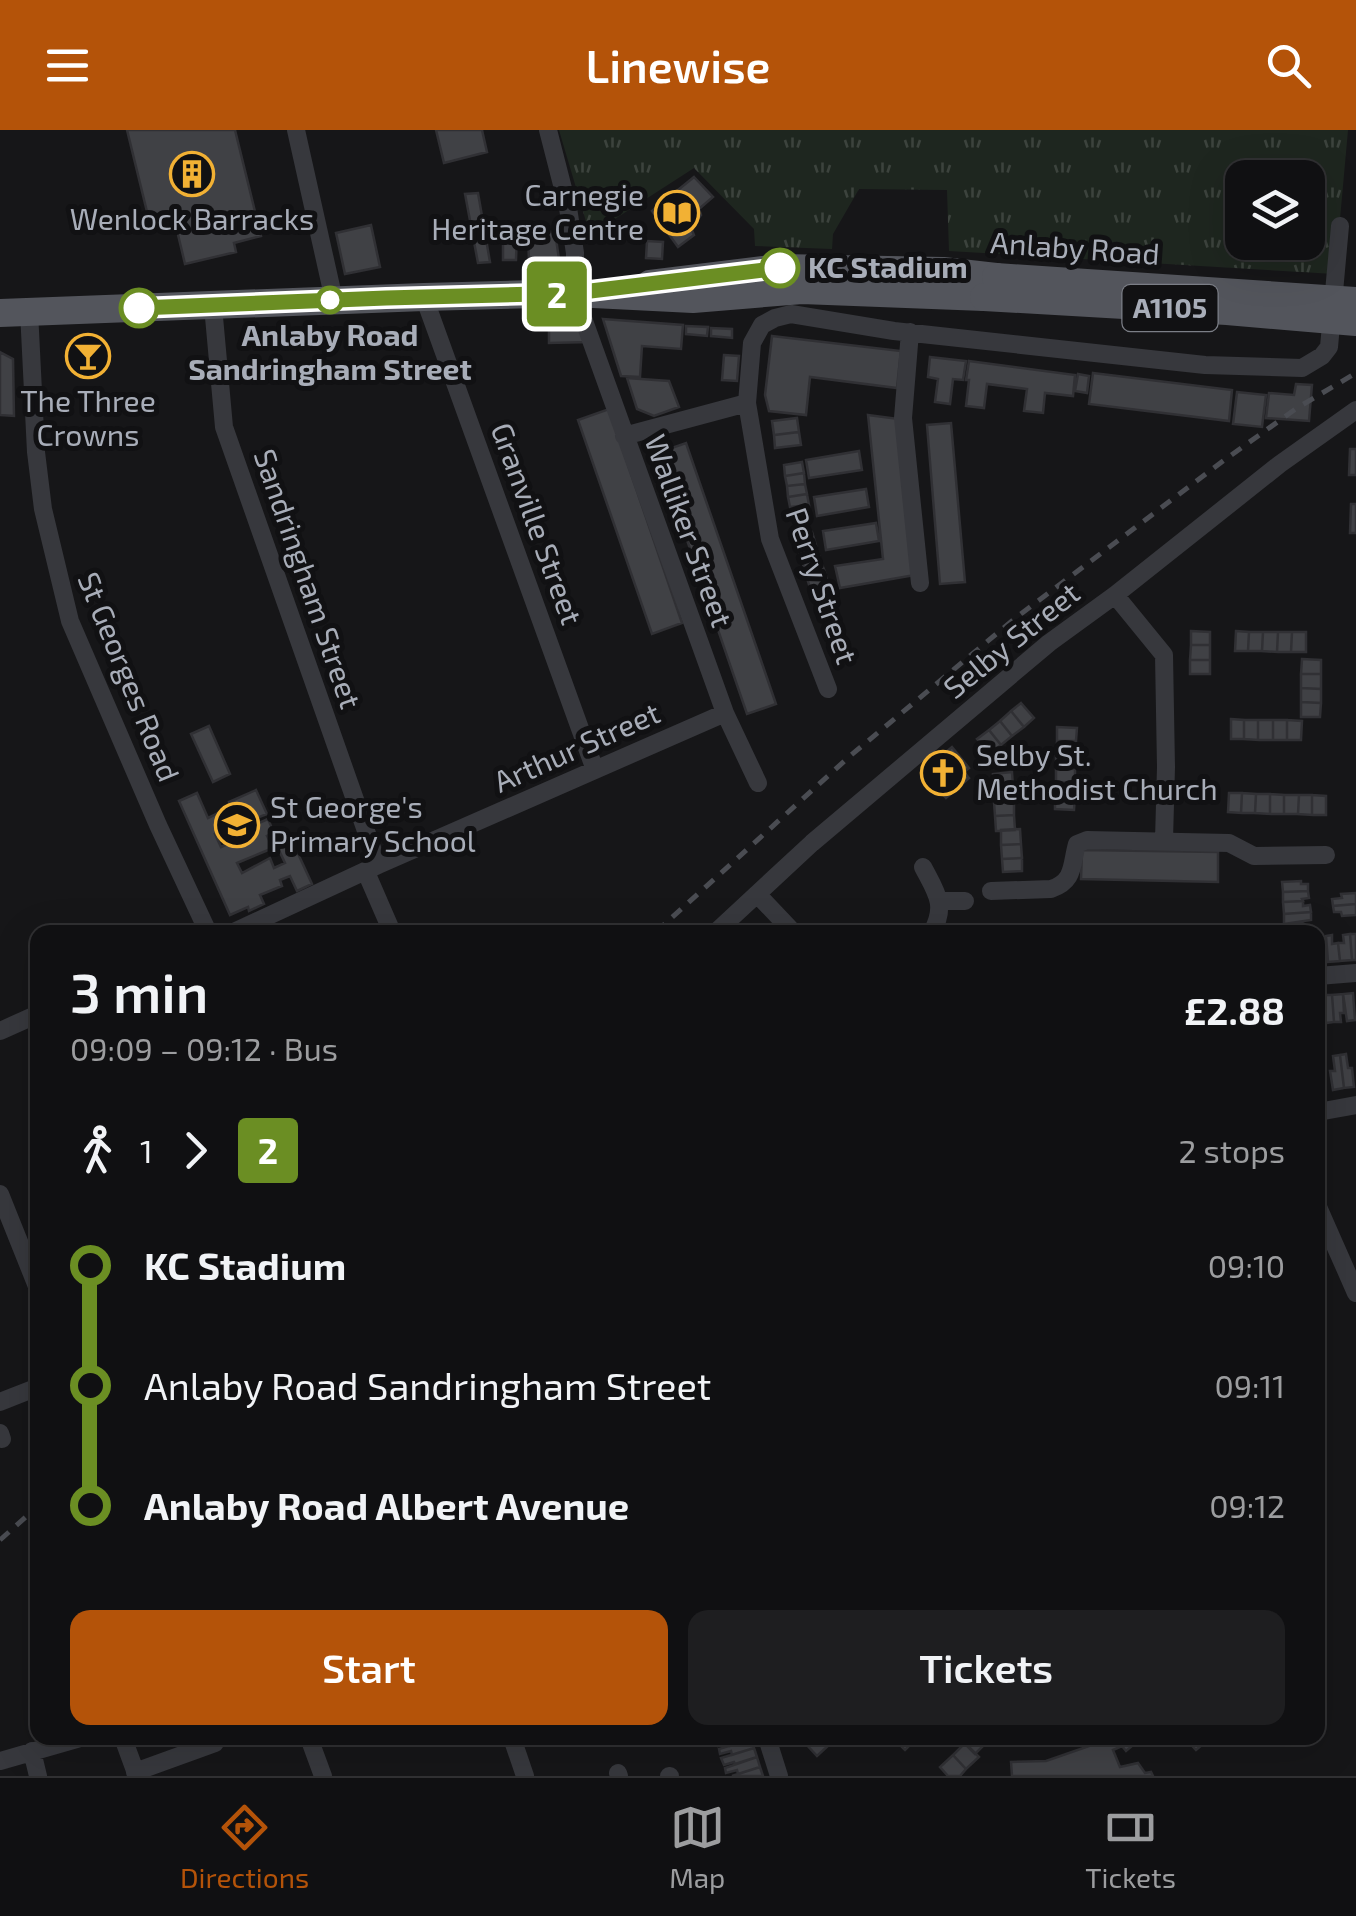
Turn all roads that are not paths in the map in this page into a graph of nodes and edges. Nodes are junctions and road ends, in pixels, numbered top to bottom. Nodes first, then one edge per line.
1 (296, 130) edge
2 (548, 130) edge
3 (1340, 226) dead end
4 (990, 287) junction
5 (574, 293) junction
6 (424, 296) junction
7 (334, 300) junction
8 (1356, 301) edge
9 (214, 306) junction
10 (29, 311) junction
11 (0, 313) edge
12 (1356, 322) edge
13 (910, 332) junction
14 (747, 404) junction
15 (1356, 410) edge
16 (624, 436) junction
17 (920, 583) dead end
18 (1115, 595) junction
19 (828, 690) dead end
20 (725, 713) junction
21 (595, 770) junction
22 (758, 783) dead end
23 (1164, 840) junction
24 (1326, 855) dead end
25 (372, 868) junction
26 (923, 868) dead end
27 (991, 891) dead end
28 (757, 894) junction
29 (940, 901) junction
30 (965, 901) dead end
31 (205, 925) edge
32 (249, 925) edge
33 (390, 925) edge
34 (724, 925) edge
35 (786, 925) edge
36 (936, 925) edge
37 (1356, 973) edge
38 (1325, 975) edge
39 (30, 1017) edge
40 (0, 1030) edge
41 (1356, 1105) edge
42 (1325, 1111) edge
43 (0, 1194) edge
44 (1325, 1223) edge
45 (8, 1236) edge
46 (30, 1275) edge
47 (1356, 1293) edge
48 (30, 1390) edge
49 (0, 1402) edge
50 (56, 1745) edge
51 (126, 1745) edge
52 (210, 1745) edge
53 (312, 1745) edge
54 (514, 1745) edge
55 (770, 1745) edge
56 (32, 1752) junction
57 (0, 1761) edge
58 (136, 1774) edge
59 (38, 1776) edge
60 (323, 1776) edge
61 (525, 1776) edge
62 (779, 1776) edge

1 - 7 street
2 - 5 street, Walliker Street
3 - 13 street
4 - 5 main road, Anlaby Road / A1105
4 - 8 main road, Anlaby Road / A1105, bridge
4 - 12 main road, Anlaby Road / A1105, bridge
5 - 6 main road, Anlaby Road / A1105
5 - 16 street, Walliker Street
6 - 7 main road, Anlaby Road / A1105
6 - 21 street, Granville Street
7 - 9 main road, Anlaby Road / A1105
9 - 10 main road, Anlaby Road / A1105
9 - 25 street, Sandringham Street
10 - 11 main road, Anlaby Road / A1105
10 - 31 street, St Georges Road
13 - 14 street, Perry Street
13 - 17 street
14 - 16 street
14 - 19 street, Perry Street
15 - 18 street, Selby Street
16 - 20 street, Walliker Street
18 - 23 street
18 - 28 street, Selby Street
20 - 21 street, Arthur Street
20 - 22 street, Walliker Street
21 - 25 street, Arthur Street
23 - 24 street
23 - 27 street
25 - 32 street, Arthur Street
25 - 33 street, Sandringham Street
26 - 29 street
28 - 34 street, Selby Street
28 - 35 street
29 - 30 street
29 - 36 street
37 - 38 street
39 - 40 street
41 - 42 street
43 - 45 street
44 - 47 street
45 - 46 street
48 - 49 street
50 - 56 street
51 - 58 street
52 - 58 street
53 - 60 street
54 - 61 street
55 - 62 street
56 - 57 street
56 - 59 street

